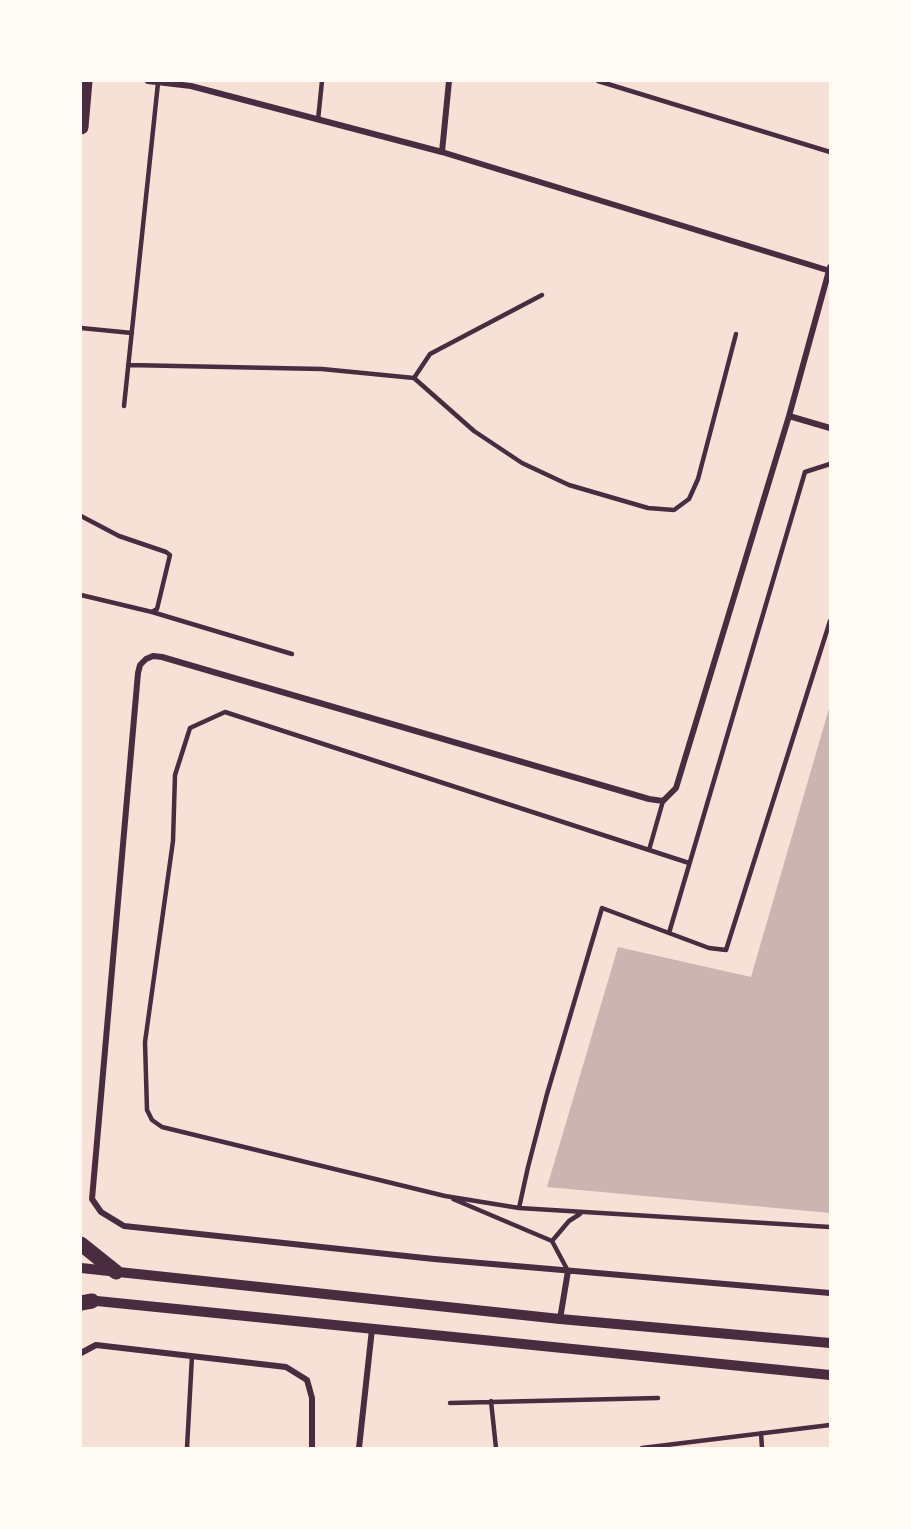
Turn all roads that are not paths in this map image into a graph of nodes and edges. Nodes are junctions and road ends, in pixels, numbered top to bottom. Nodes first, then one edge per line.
1 (85, 81) edge
2 (148, 81) edge
3 (322, 81) edge
4 (449, 81) edge
5 (598, 81) edge
6 (158, 83) junction
7 (192, 84) edge
8 (318, 120) junction
9 (81, 126) edge
10 (442, 152) junction
11 (830, 152) edge
12 (830, 270) edge
13 (542, 295) dead end
14 (81, 328) edge
15 (132, 333) junction
16 (736, 334) dead end
17 (128, 365) junction
18 (414, 378) junction
19 (124, 406) dead end
20 (789, 416) junction
21 (830, 428) edge
22 (830, 464) edge
23 (81, 516) edge
24 (81, 595) edge
25 (152, 612) junction
26 (830, 621) edge
27 (291, 654) dead end
28 (663, 801) junction
29 (649, 850) junction
30 (689, 863) junction
31 (669, 933) junction
32 (445, 1196) junction
33 (519, 1209) junction
34 (582, 1213) junction
35 (830, 1227) edge
36 (552, 1241) junction
37 (81, 1244) edge
38 (81, 1268) edge
39 (568, 1271) junction
40 (116, 1272) junction
41 (830, 1293) edge
42 (85, 1301) edge
43 (560, 1319) junction
44 (372, 1329) junction
45 (830, 1343) edge
46 (81, 1353) edge
47 (192, 1356) junction
48 (830, 1375) edge
49 (658, 1398) dead end
50 (491, 1401) junction
51 (450, 1403) dead end
52 (830, 1425) edge
53 (760, 1433) junction
54 (187, 1448) edge
55 (312, 1448) edge
56 (359, 1448) edge
57 (496, 1448) edge
58 (642, 1448) edge
59 (762, 1448) edge

1 - 9 main road
2 - 6 street
3 - 8 lane
4 - 10 street
5 - 11 lane
6 - 7 street
6 - 15 lane
7 - 8 street
8 - 10 street
10 - 12 street
12 - 20 street
13 - 18 lane
14 - 15 lane
15 - 17 lane
16 - 18 lane
17 - 18 lane
17 - 19 lane
20 - 21 street
20 - 28 street
22 - 30 lane
23 - 25 lane
24 - 25 lane
25 - 27 lane
26 - 31 lane
28 - 29 lane
28 - 39 street
29 - 30 lane
29 - 32 lane
30 - 31 lane
31 - 33 lane
32 - 33 lane
32 - 36 lane
33 - 34 lane
34 - 35 lane
34 - 36 lane
36 - 39 lane
37 - 40 main road
38 - 40 street
39 - 41 street
39 - 43 street
40 - 43 street
42 - 44 street
43 - 45 street
44 - 48 street
44 - 56 street
46 - 47 street
47 - 54 lane
47 - 55 street
49 - 50 lane
50 - 51 lane
50 - 57 lane
52 - 53 lane
53 - 58 lane
53 - 59 lane

